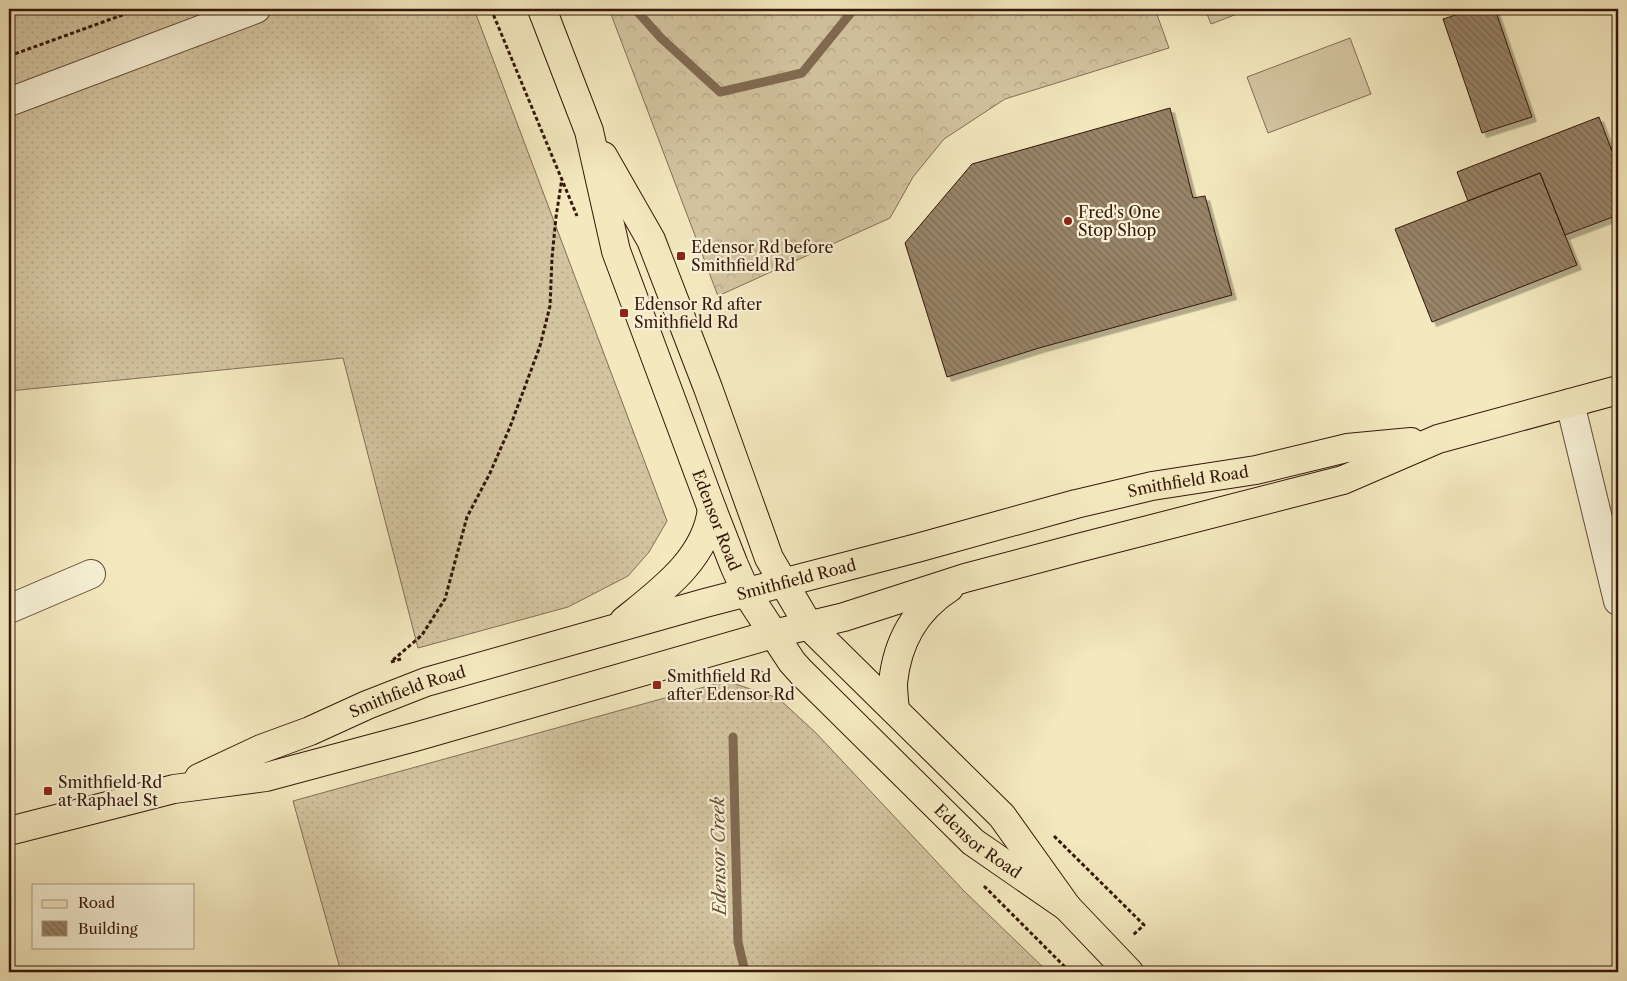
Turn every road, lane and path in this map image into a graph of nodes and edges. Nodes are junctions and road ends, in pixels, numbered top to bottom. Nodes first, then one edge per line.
1 (138, 9) edge
2 (256, 9) edge
3 (542, 9) edge
4 (9, 56) edge
5 (9, 102) edge
6 (589, 131) junction
7 (562, 178) dead end
8 (1618, 390) edge
9 (1570, 403) junction
10 (1438, 439) junction
11 (712, 509) junction
12 (92, 574) dead end
13 (965, 578) junction
14 (784, 583) junction
15 (746, 592) junction
16 (1618, 601) edge
17 (9, 609) edge
18 (809, 626) junction
19 (615, 628) junction
20 (773, 634) junction
21 (409, 657) dead end
22 (895, 710) junction
23 (174, 789) junction
24 (9, 831) edge
25 (1067, 907) junction
26 (1129, 972) edge

1 - 4 path
2 - 5 street
3 - 6 main road, Edensor Road
6 - 11 main road, Edensor Road
6 - 14 main road, Edensor Road
7 - 21 path
8 - 9 main road, Smithfield Road
9 - 10 main road, Smithfield Road
9 - 16 street
10 - 13 main road, Smithfield Road
10 - 14 main road, Smithfield Road
11 - 15 main road, Edensor Road
11 - 19 main road
12 - 17 street
13 - 18 main road, Smithfield Road
13 - 22 main road
14 - 15 main road, Smithfield Road
14 - 18 main road, Edensor Road
15 - 19 main road, Smithfield Road
15 - 20 main road, Edensor Road
18 - 20 main road, Smithfield Road
18 - 22 main road, Edensor Road
19 - 23 main road, Smithfield Road
20 - 23 main road, Smithfield Road
20 - 25 main road, Edensor Road
22 - 25 main road, Edensor Road
23 - 24 main road, Smithfield Road
25 - 26 main road, Edensor Road

